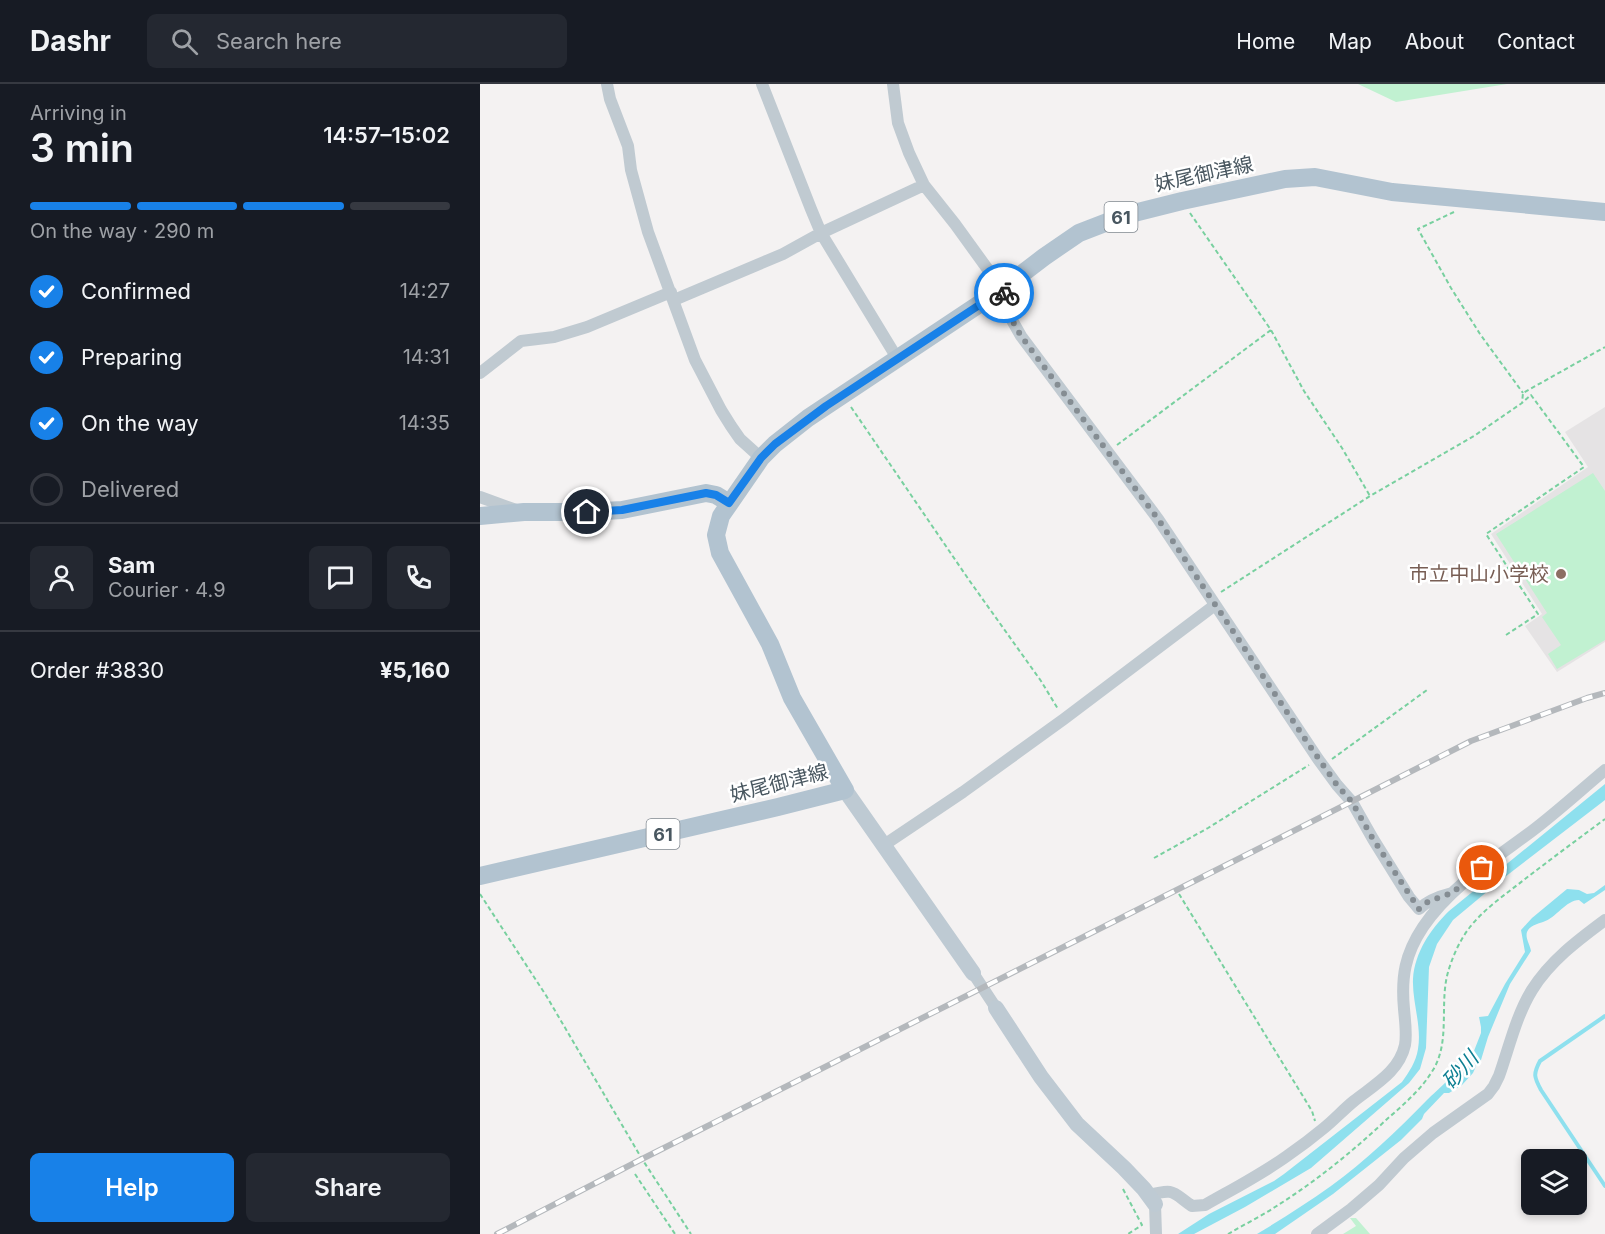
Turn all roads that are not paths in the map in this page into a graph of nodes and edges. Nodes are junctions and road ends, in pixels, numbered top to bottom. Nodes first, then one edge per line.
1 (608, 84) edge
2 (762, 84) edge
3 (893, 84) edge
4 (924, 185) junction
5 (1605, 212) edge
6 (821, 233) junction
7 (1002, 290) junction
8 (672, 296) junction
9 (897, 358) junction
10 (480, 374) edge
11 (761, 458) junction
12 (480, 497) edge
13 (729, 503) junction
14 (524, 513) junction
15 (480, 516) edge
16 (1213, 602) junction
17 (1605, 770) edge
18 (845, 790) junction
19 (884, 845) junction
20 (480, 876) edge
21 (1452, 893) junction
22 (1605, 920) edge
23 (973, 973) joint
24 (996, 1008) joint
25 (1152, 1200) junction
26 (1156, 1234) edge
27 (1317, 1234) edge

1 - 8 street
2 - 6 street
3 - 4 street
4 - 6 street
4 - 7 street
5 - 7 main road, 妹尾御津線 / 61
6 - 8 street
6 - 9 street
7 - 9 main road, 妹尾御津線 / 61
7 - 16 street
8 - 10 street
8 - 11 street
9 - 11 main road, 妹尾御津線 / 61
11 - 13 main road, 妹尾御津線 / 61
12 - 14 street
13 - 14 main road
13 - 18 main road, 妹尾御津線 / 61
14 - 15 main road
16 - 19 street
16 - 21 street
17 - 21 street
18 - 19 street
18 - 20 main road, 妹尾御津線 / 61
19 - 23 street
21 - 25 street
22 - 27 street
23 - 24 street
24 - 25 street
25 - 26 street

